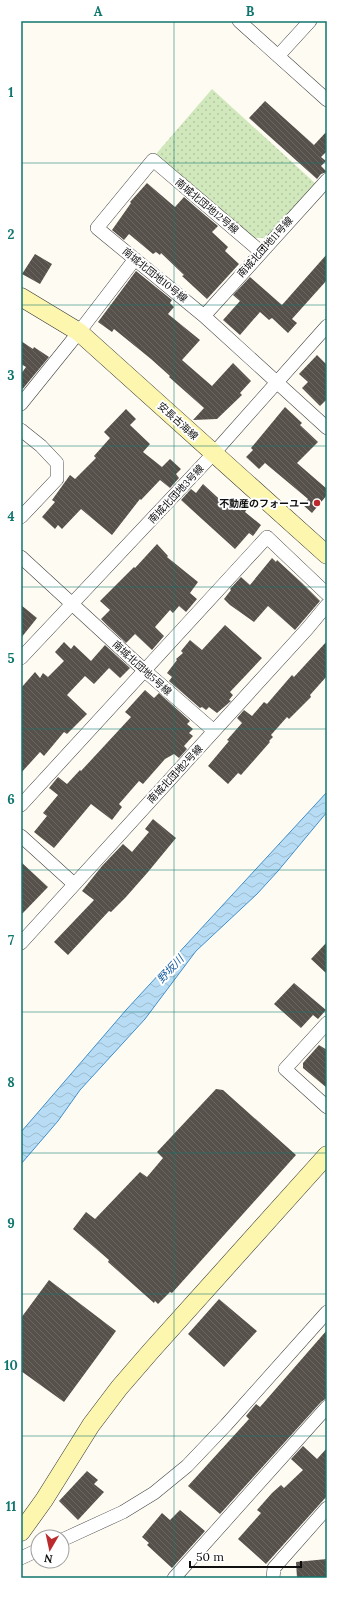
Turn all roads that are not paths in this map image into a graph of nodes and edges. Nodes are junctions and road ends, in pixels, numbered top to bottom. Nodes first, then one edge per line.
1 (239, 21) edge
2 (310, 21) edge
3 (278, 56) junction
4 (327, 100) edge
5 (153, 160) joint
6 (327, 180) edge
7 (261, 252) junction
8 (135, 259) junction
9 (21, 297) edge
10 (204, 316) junction
11 (327, 326) edge
12 (79, 332) junction
13 (278, 382) junction
14 (21, 404) edge
15 (327, 428) edge
16 (21, 430) edge
17 (214, 453) junction
18 (21, 517) edge
19 (327, 555) edge
20 (21, 557) edge
21 (327, 594) edge
22 (71, 604) junction
23 (327, 605) edge
24 (21, 658) edge
25 (144, 670) junction
26 (214, 731) junction
27 (21, 805) edge
28 (21, 836) edge
29 (74, 884) junction
30 (21, 943) edge
31 (327, 1023) edge
32 (327, 1107) edge
33 (327, 1155) edge
34 (327, 1312) edge
35 (327, 1407) edge
36 (327, 1508) edge
37 (21, 1532) edge
38 (70, 1536) edge
39 (174, 1578) edge
40 (273, 1578) edge

1 - 3 street
2 - 3 street
3 - 4 street
5 - 7 street, 南城北団地12号線
5 - 8 street, 南城北団地10号線
6 - 7 street, 南城北団地11号線
7 - 10 street, 南城北団地11号線
8 - 10 street, 南城北団地10号線
8 - 12 street
9 - 12 street, 安長古海線
10 - 13 street, 南城北団地10号線
11 - 13 street, 南城北団地3号線
12 - 14 street
12 - 17 street, 安長古海線
13 - 15 street, 南城北団地10号線
13 - 17 street, 南城北団地3号線
16 - 18 street
17 - 19 street, 安長古海線
17 - 22 street, 南城北団地3号線
20 - 22 street, 南城北団地5号線
21 - 25 street
22 - 24 street, 南城北団地3号線
22 - 25 street, 南城北団地5号線
23 - 26 street, 南城北団地2号線
25 - 26 street, 南城北団地5号線
25 - 27 street
26 - 29 street, 南城北団地2号線
28 - 29 street
29 - 30 street, 南城北団地2号線
31 - 32 street
33 - 37 street
34 - 38 street
35 - 39 street
36 - 40 street

